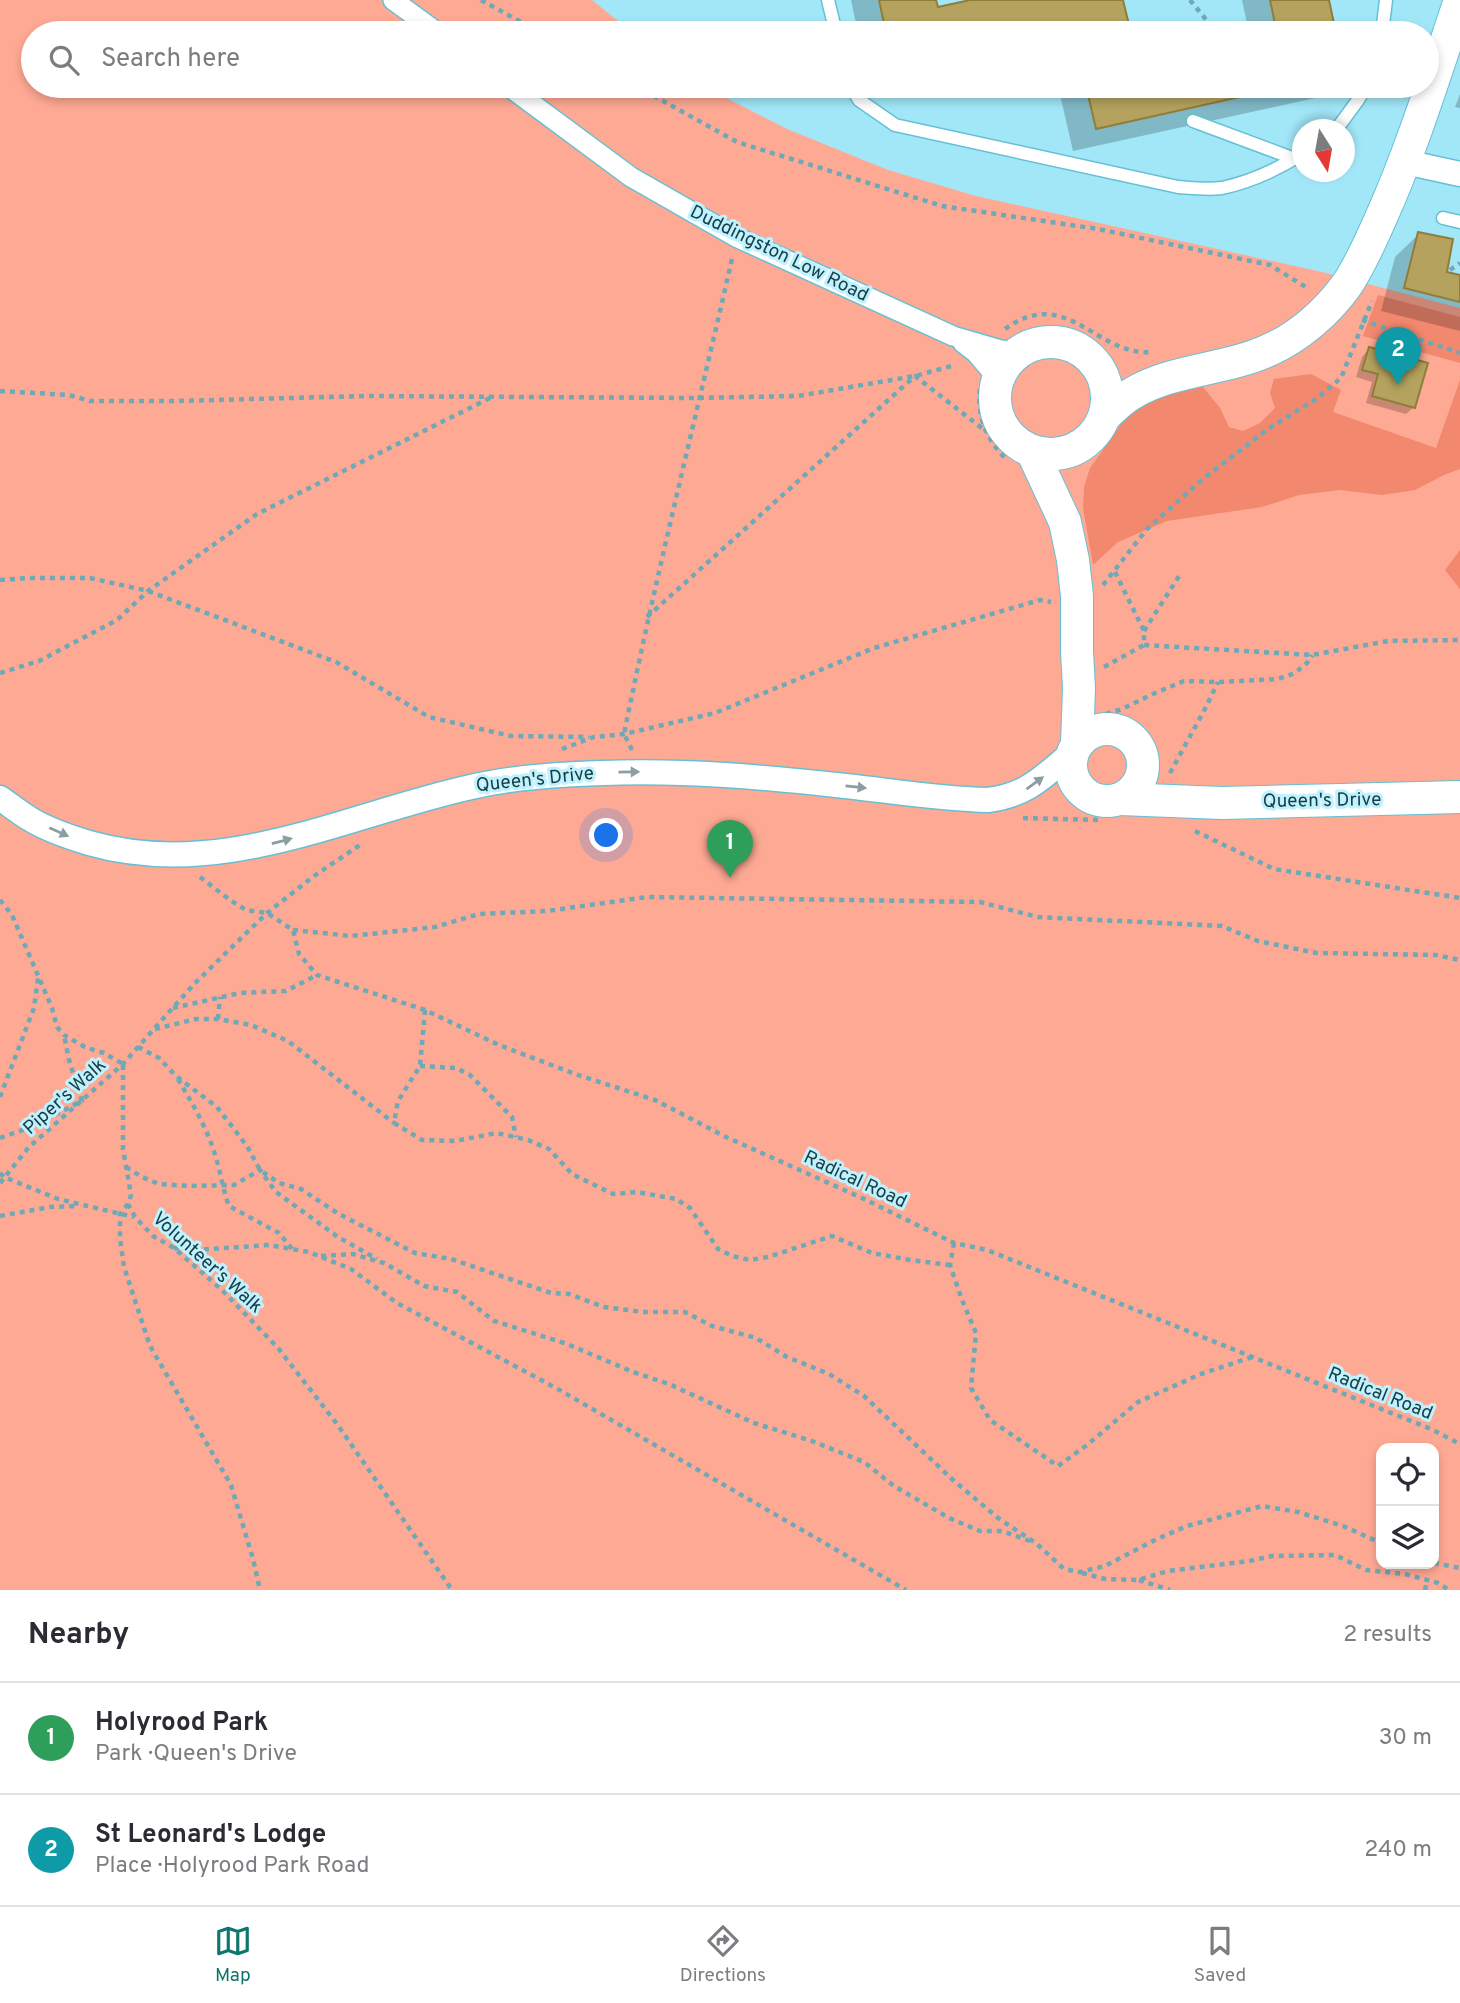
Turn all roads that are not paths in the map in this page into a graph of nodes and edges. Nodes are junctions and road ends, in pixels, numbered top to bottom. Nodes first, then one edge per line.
1 (393, 0) edge
2 (828, 0) edge
3 (1386, 0) edge
4 (1460, 0) edge
5 (422, 21) edge
6 (833, 21) edge
7 (1383, 21) edge
8 (1439, 62) edge
9 (525, 98) edge
10 (858, 98) edge
11 (1359, 98) edge
12 (1427, 98) edge
13 (1344, 119) edge
14 (1193, 121) dead end
15 (1292, 154) edge
16 (1292, 160) edge
17 (1405, 162) junction
18 (1460, 174) edge
19 (1443, 218) dead end
20 (1460, 222) edge
21 (953, 335) junction
22 (1017, 352) junction
23 (1090, 356) junction
24 (1177, 376) junction
25 (998, 379) junction
26 (1104, 417) junction
27 (1085, 443) junction
28 (1032, 451) junction
29 (1065, 522) junction
30 (1079, 684) junction
31 (1102, 723) junction
32 (1075, 748) junction
33 (1169, 796) junction
34 (1460, 797) edge
35 (0, 798) edge
36 (1120, 799) junction

1 - 5 street
2 - 6 lane
3 - 7 lane
4 - 8 street
9 - 21 street, Duddingston Low Road
10 - 16 lane
11 - 13 lane
12 - 17 street
14 - 15 lane
17 - 18 street
17 - 24 street
19 - 20 lane
21 - 22 street
21 - 25 street
22 - 23 street
22 - 25 street
23 - 24 street
23 - 26 street
24 - 26 street, Queen's Drive
25 - 28 street, Queen's Drive
26 - 27 street, Queen's Drive
27 - 28 street
27 - 29 street, Queen's Drive
28 - 29 street, Queen's Drive
29 - 30 street, Queen's Drive
30 - 31 street, Queen's Drive
30 - 32 street, Queen's Drive
31 - 32 street, Queen's Drive
31 - 33 street
35 -> 32 street, Queen's Drive
32 - 36 street, Queen's Drive
33 - 34 street, Queen's Drive
33 - 36 street, Queen's Drive
33 - 36 street

